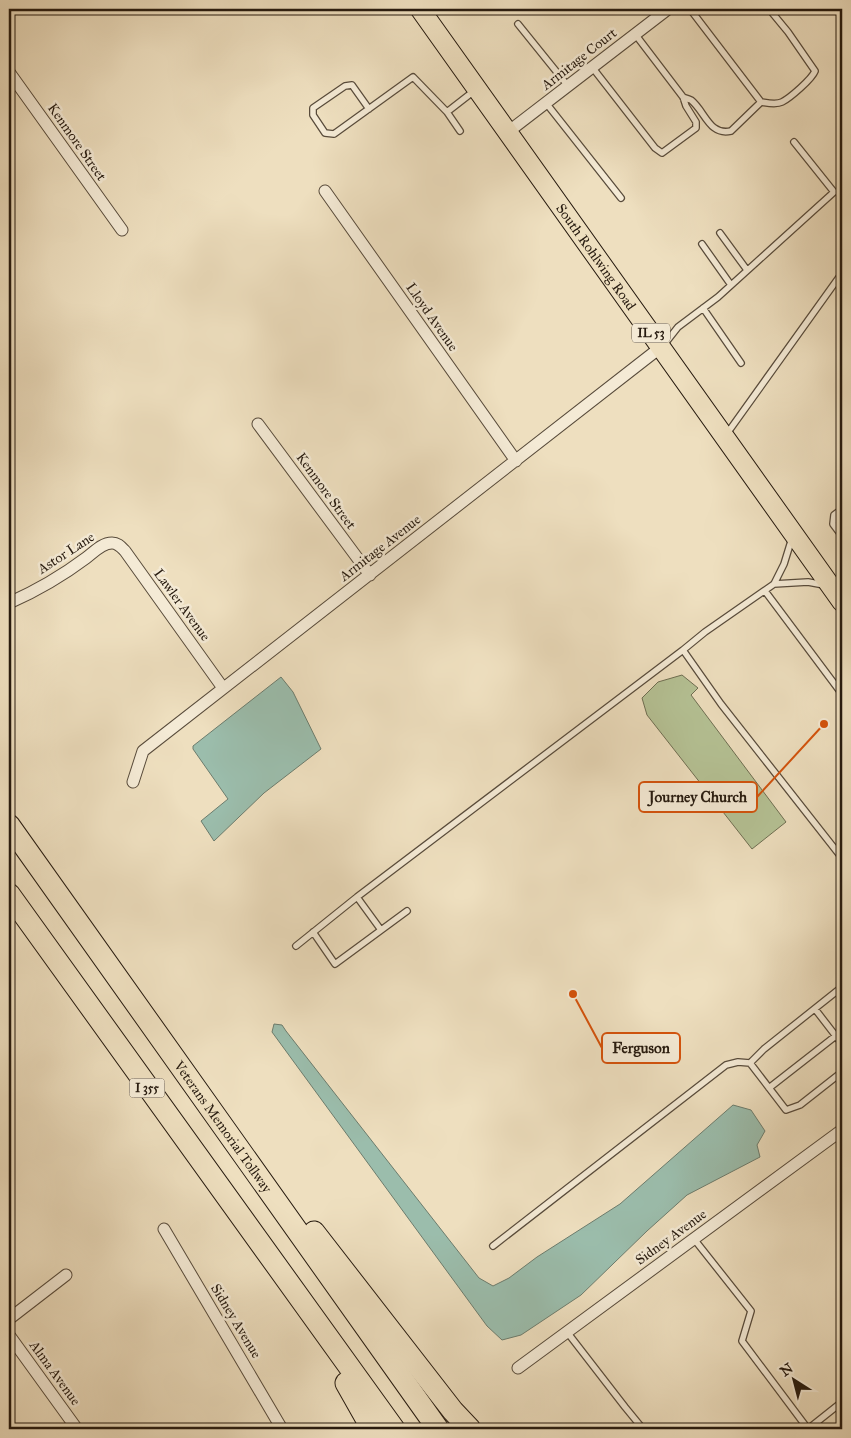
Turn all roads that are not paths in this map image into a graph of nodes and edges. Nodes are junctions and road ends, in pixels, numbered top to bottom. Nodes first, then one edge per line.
1 (420, 9) edge
2 (668, 9) edge
3 (690, 9) edge
4 (769, 9) edge
5 (838, 9) edge
6 (842, 13) edge
7 (518, 24) dead end
8 (635, 34) junction
9 (592, 68) junction
10 (9, 72) edge
11 (568, 86) junction
12 (477, 88) junction
13 (683, 97) junction
14 (761, 102) junction
15 (546, 103) junction
16 (368, 109) junction
17 (447, 112) junction
18 (460, 130) dead end
19 (508, 132) junction
20 (794, 142) dead end
21 (325, 190) dead end
22 (621, 198) dead end
23 (122, 230) dead end
24 (720, 233) dead end
25 (702, 244) dead end
26 (747, 270) junction
27 (842, 273) edge
28 (731, 285) junction
29 (703, 308) junction
30 (661, 348) junction
31 (741, 363) dead end
32 (258, 424) dead end
33 (725, 437) junction
34 (516, 461) junction
35 (842, 509) edge
36 (793, 533) junction
37 (842, 536) edge
38 (114, 543) joint
39 (370, 575) junction
40 (774, 584) junction
41 (830, 586) junction
42 (765, 591) junction
43 (842, 602) edge
44 (9, 603) edge
45 (683, 650) junction
46 (223, 688) junction
47 (842, 694) edge
48 (134, 782) dead end
49 (9, 825) edge
50 (842, 858) edge
51 (9, 894) edge
52 (357, 897) junction
53 (407, 911) dead end
54 (381, 930) junction
55 (313, 932) junction
56 (296, 946) dead end
57 (842, 987) edge
58 (815, 1009) junction
59 (842, 1030) edge
60 (836, 1035) junction
61 (842, 1044) edge
62 (750, 1063) junction
63 (842, 1072) edge
64 (190, 1081) junction
65 (769, 1088) junction
66 (842, 1130) edge
67 (164, 1229) dead end
68 (694, 1238) junction
69 (493, 1246) dead end
70 (66, 1275) dead end
71 (288, 1281) junction
72 (9, 1320) edge
73 (567, 1332) junction
74 (9, 1335) edge
75 (518, 1368) dead end
76 (842, 1402) edge
77 (77, 1429) edge
78 (282, 1429) edge
79 (372, 1429) edge
80 (394, 1429) edge
81 (438, 1429) edge
82 (470, 1429) edge
83 (643, 1429) edge

1 - 12 main road, South Rohlwing Road / IL 53
2 - 8 street, Armitage Court
3 - 14 lane
4 - 14 lane
5 - 6 lane
7 - 11 lane
8 - 9 street, Armitage Court
8 - 13 lane
9 - 11 street, Armitage Court
9 - 13 lane
10 - 23 street, Kenmore Street
11 - 15 street, Armitage Court
12 - 17 lane
12 - 19 main road, South Rohlwing Road / IL 53
13 - 14 lane
15 - 19 street, Armitage Court
15 - 22 lane
16 - 16 lane
16 - 17 lane
17 - 18 lane
19 - 30 main road, South Rohlwing Road / IL 53
20 - 26 lane
21 - 34 street, Lloyd Avenue
24 - 26 lane
25 - 28 lane
26 - 28 lane
27 - 33 lane
28 - 29 lane
29 - 30 lane
29 - 31 lane
30 - 33 main road, South Rohlwing Road / IL 53
30 - 34 street, Armitage Avenue
32 - 39 street, Kenmore Street
33 - 36 main road, South Rohlwing Road / IL 53
34 - 39 street, Armitage Avenue
35 - 37 lane
36 - 40 lane
36 - 41 main road, South Rohlwing Road / IL 53
38 - 44 street, Astor Lane
38 - 46 street, Lawler Avenue
39 - 46 street, Armitage Avenue
40 - 41 lane
40 - 42 lane
41 - 43 main road, South Rohlwing Road / IL 53
42 - 45 lane
42 - 47 lane
45 - 50 lane
45 - 52 lane
46 - 48 street, Armitage Avenue
49 - 64 highway, Veterans Memorial Tollway / I 355
51 - 71 highway, I 355
52 - 54 lane
52 - 55 lane
53 - 54 lane
54 - 55 lane
55 - 56 lane
57 - 58 lane
58 - 60 lane
58 - 62 lane
59 - 60 lane
60 - 61 lane
60 - 65 lane
62 - 65 lane
62 - 69 lane
63 - 65 lane
64 - 81 highway, Veterans Memorial Tollway / I 355
64 - 82 highway
66 - 68 street, Sidney Avenue
67 - 78 street, Sidney Avenue
68 - 73 street, Sidney Avenue
68 - 76 lane
70 - 72 street
71 - 79 highway
71 - 80 highway, I 355
73 - 75 street, Sidney Avenue
73 - 83 lane
74 - 77 street, Alma Avenue

